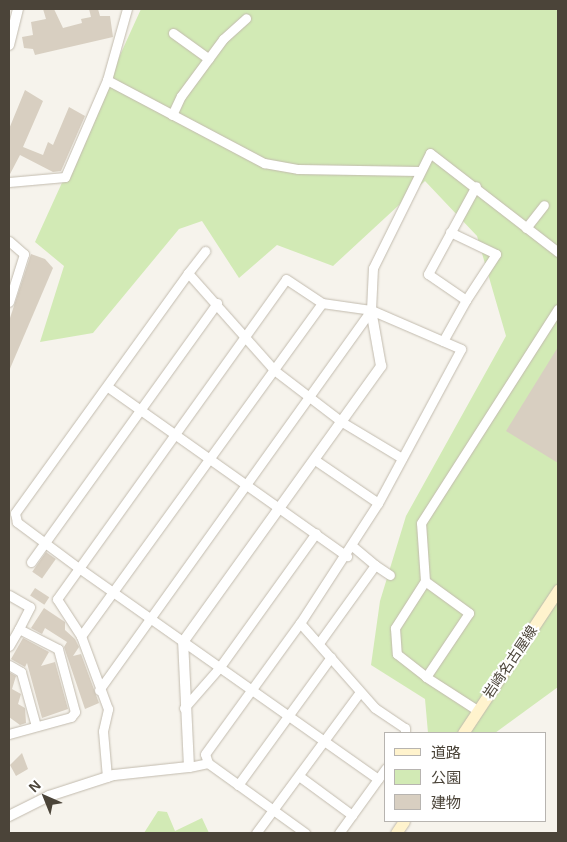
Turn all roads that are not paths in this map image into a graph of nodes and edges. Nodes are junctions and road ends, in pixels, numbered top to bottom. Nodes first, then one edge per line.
1 (18, 9) edge
2 (126, 9) edge
3 (246, 18) dead end
4 (173, 33) dead end
5 (9, 45) edge
6 (209, 59) junction
7 (107, 80) junction
8 (172, 115) junction
9 (420, 171) junction
10 (9, 182) edge
11 (476, 186) junction
12 (544, 204) dead end
13 (526, 228) junction
14 (450, 232) junction
15 (9, 241) edge
16 (205, 251) dead end
17 (558, 252) edge
18 (188, 273) junction
19 (466, 300) junction
20 (9, 302) edge
21 (217, 303) junction
22 (322, 303) junction
23 (558, 309) edge
24 (370, 310) junction
25 (243, 338) junction
26 (443, 341) junction
27 (274, 370) junction
28 (108, 387) junction
29 (305, 396) junction
30 (143, 410) junction
31 (342, 422) junction
32 (176, 435) junction
33 (402, 458) junction
34 (211, 459) junction
35 (315, 460) junction
36 (245, 484) junction
37 (378, 503) junction
38 (280, 509) junction
39 (316, 533) junction
40 (46, 542) junction
41 (352, 546) junction
42 (347, 556) junction
43 (31, 562) dead end
44 (375, 565) junction
45 (80, 569) junction
46 (390, 575) dead end
47 (425, 581) junction
48 (558, 590) edge
49 (114, 593) junction
50 (9, 595) edge
51 (150, 616) junction
52 (300, 623) junction
53 (19, 629) junction
54 (81, 636) junction
55 (183, 642) junction
56 (319, 644) junction
57 (9, 646) edge
58 (331, 657) junction
59 (9, 665) edge
60 (219, 668) junction
61 (426, 677) junction
62 (100, 690) junction
63 (253, 690) junction
64 (360, 692) junction
65 (184, 708) junction
66 (477, 710) junction
67 (288, 715) junction
68 (36, 726) junction
69 (405, 732) edge
70 (463, 732) edge
71 (9, 734) edge
72 (324, 741) junction
73 (208, 764) junction
74 (189, 767) junction
75 (384, 771) edge
76 (298, 776) junction
77 (108, 777) junction
78 (378, 779) junction
79 (238, 785) junction
80 (273, 811) junction
81 (352, 814) junction
82 (9, 816) edge
83 (403, 822) edge
84 (256, 833) edge
85 (305, 833) edge
86 (338, 833) edge
87 (396, 833) edge

1 - 5 street
2 - 7 street
3 - 6 street
4 - 6 street
6 - 8 street
7 - 8 street
7 - 10 street
8 - 9 street
9 - 11 street
9 - 24 street
11 - 13 street
11 - 14 street
12 - 13 street
13 - 17 street
14 - 19 street
14 - 19 street
15 - 20 street
16 - 18 street
18 - 21 street
18 - 28 street
19 - 26 street
21 - 25 street
21 - 30 street
22 - 24 street
22 - 25 street
22 - 27 street
23 - 47 street
24 - 26 street
24 - 29 street
24 - 31 street
25 - 27 street
25 - 32 street
26 - 33 street
27 - 29 street
27 - 34 street
28 - 30 street
28 - 40 street
29 - 31 street
29 - 36 street
30 - 32 street
30 - 40 street
31 - 33 street
31 - 35 street
32 - 34 street
32 - 45 street
33 - 37 street
34 - 36 street
34 - 49 street
35 - 37 street
35 - 38 street
36 - 38 street
36 - 51 street
37 - 41 street
38 - 39 street
38 - 55 street
39 - 42 street
39 - 60 street
40 - 43 street
40 - 45 street
41 - 42 street
41 - 44 street
42 - 52 street
44 - 46 street
44 - 56 street
45 - 49 street
45 - 54 street
47 - 61 street
47 - 61 street
48 - 66 main road, 岩崎名古屋線
49 - 51 street
49 - 54 street
50 - 53 street
51 - 55 street
51 - 62 street
52 - 56 street
52 - 63 street
53 - 57 street
53 - 68 street
54 - 62 street
55 - 60 street
55 - 65 street
56 - 58 street
58 - 64 street
58 - 67 street
59 - 68 street
60 - 63 street
60 - 65 street
61 - 66 street
62 - 77 street
63 - 67 street
63 - 73 street
64 - 69 street
64 - 72 street
65 - 74 street
66 - 70 main road, 岩崎名古屋線
67 - 72 street
67 - 79 street
68 - 71 street
72 - 76 street
72 - 78 street
73 - 74 street
73 - 79 street
74 - 77 street
75 - 78 street
76 - 80 street
76 - 81 street
77 - 82 street
78 - 81 street
79 - 80 street
80 - 84 street
80 - 85 street
81 - 86 street
83 - 87 main road

